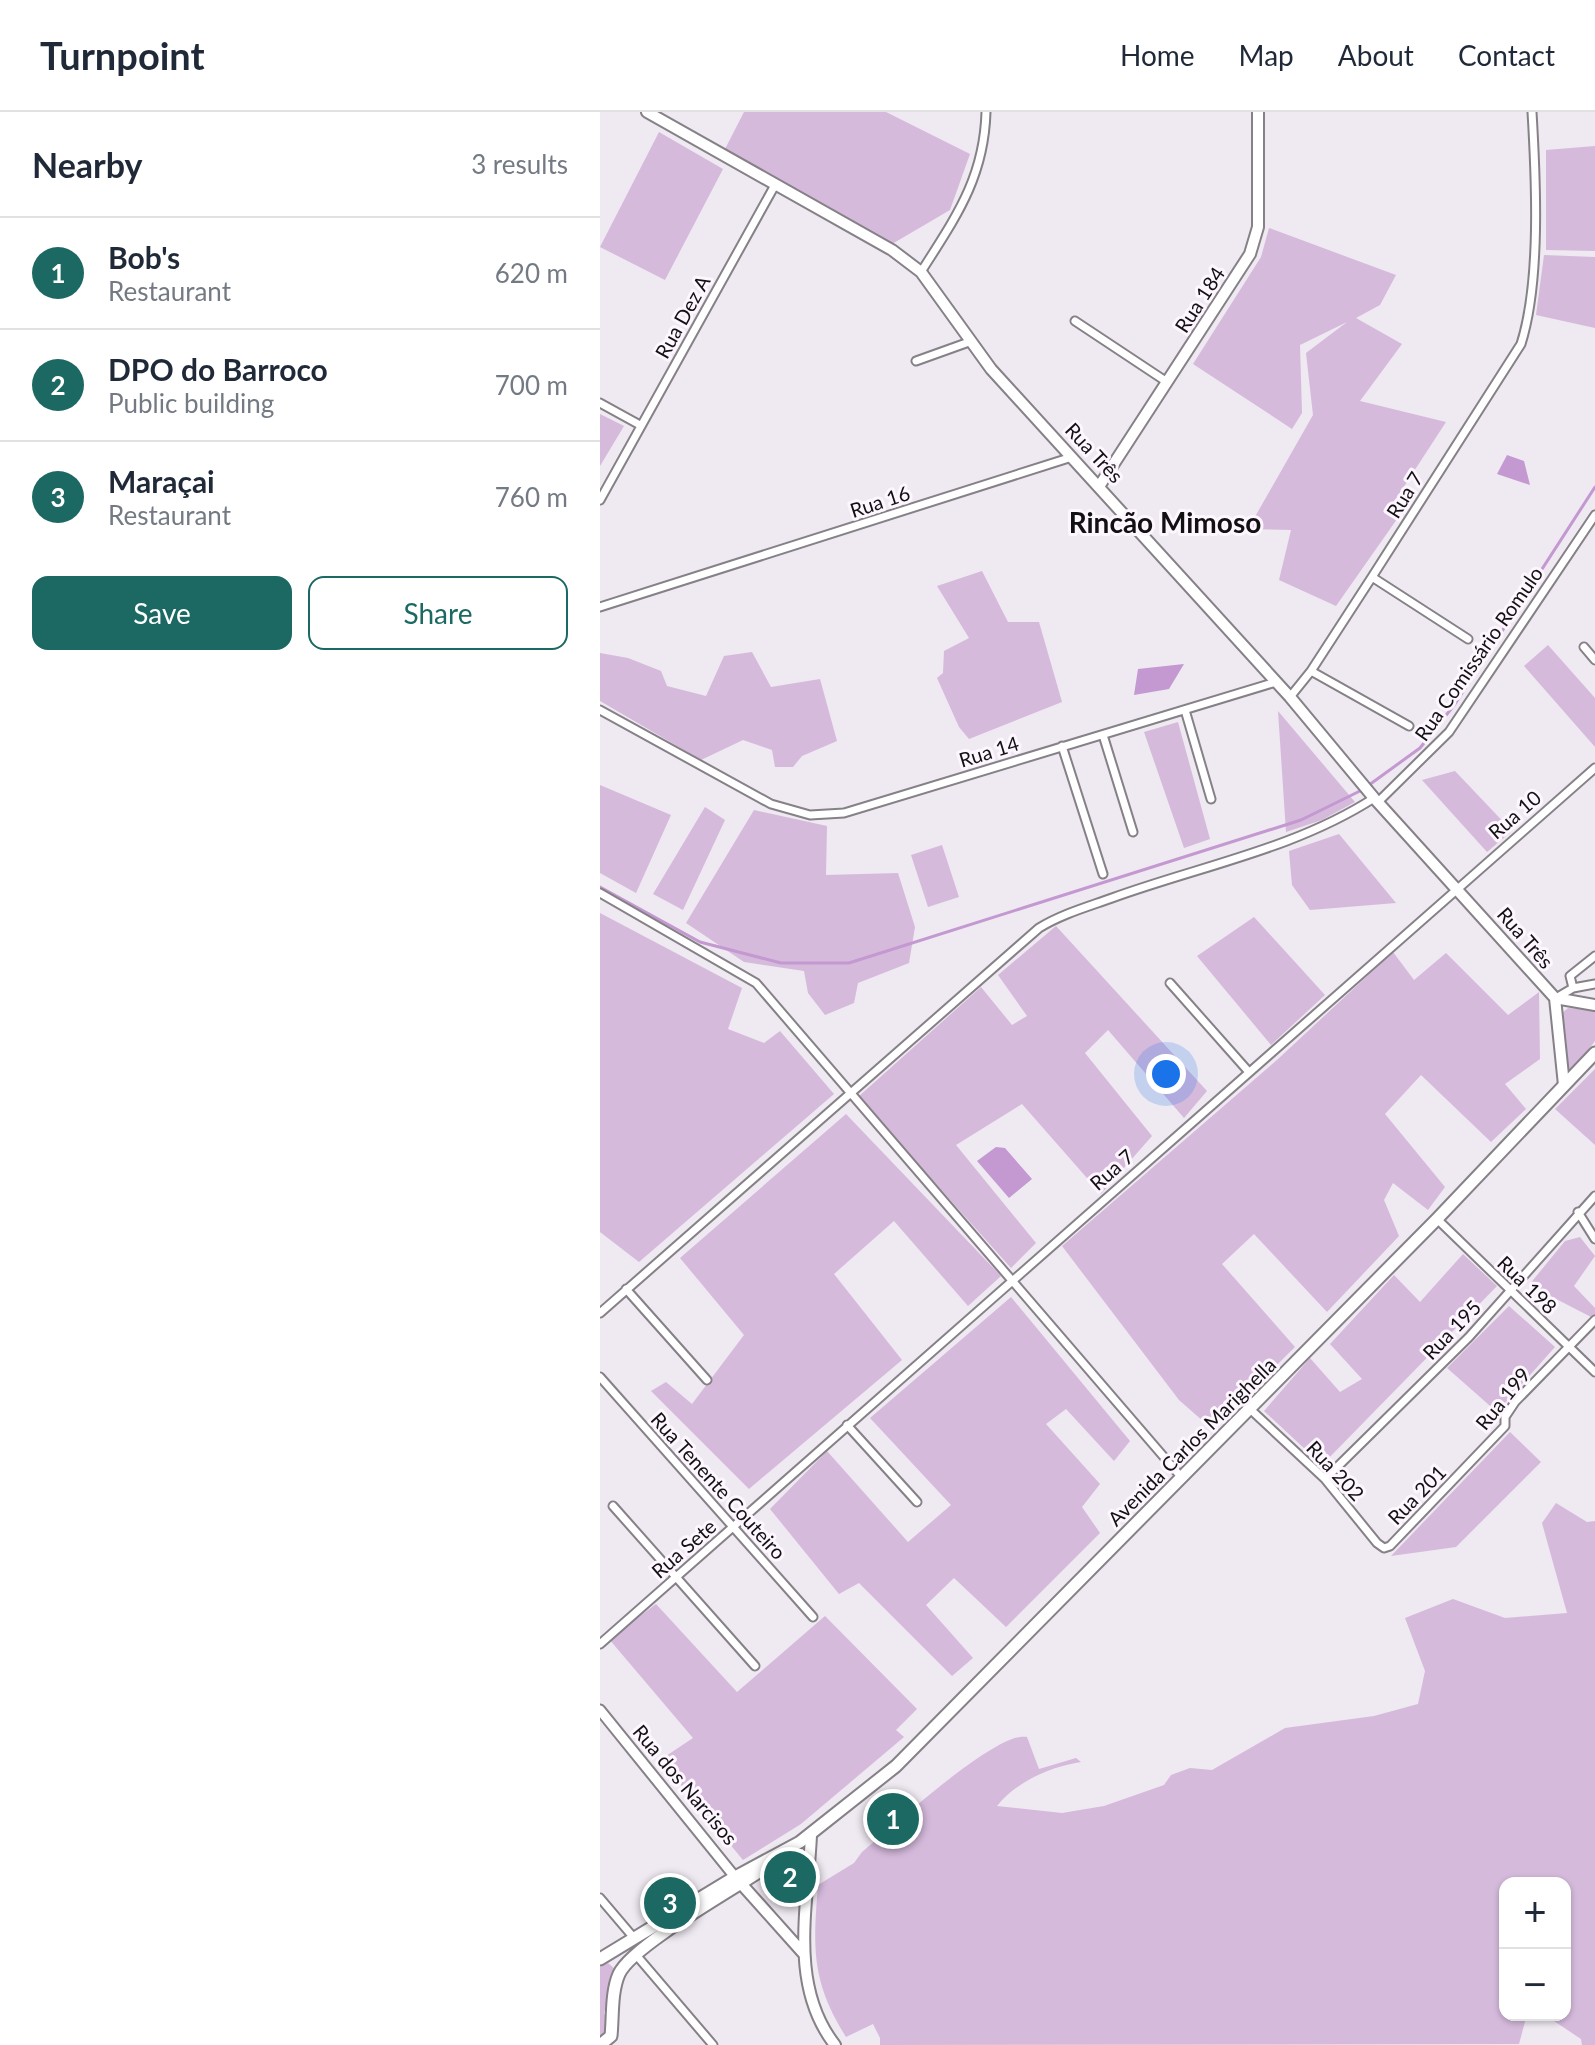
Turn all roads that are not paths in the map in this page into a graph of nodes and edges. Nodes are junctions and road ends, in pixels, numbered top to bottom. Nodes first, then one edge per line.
1 (647, 112) edge
2 (986, 112) edge
3 (1258, 112) edge
4 (1532, 112) edge
5 (775, 185) junction
6 (921, 272) junction
7 (1075, 321) dead end
8 (969, 342) junction
9 (916, 361) dead end
10 (1167, 382) junction
11 (600, 403) edge
12 (640, 425) junction
13 (1072, 457) junction
14 (1100, 485) junction
15 (600, 500) edge
16 (1595, 515) edge
17 (1372, 577) junction
18 (600, 607) edge
19 (1468, 639) dead end
20 (1584, 647) dead end
21 (1595, 660) edge
22 (1311, 671) junction
23 (1276, 682) junction
24 (1290, 697) junction
25 (600, 710) edge
26 (1185, 710) junction
27 (1409, 726) dead end
28 (1103, 735) junction
29 (1062, 746) junction
30 (1595, 768) edge
31 (1211, 799) dead end
32 (1376, 800) junction
33 (1133, 832) dead end
34 (1103, 874) dead end
35 (1457, 887) junction
36 (600, 893) edge
37 (1595, 956) edge
38 (1170, 983) dead end
39 (1595, 984) edge
40 (1573, 988) junction
41 (1555, 998) junction
42 (1595, 1005) edge
43 (1595, 1053) edge
44 (1248, 1071) junction
45 (1564, 1085) junction
46 (848, 1094) junction
47 (1595, 1196) edge
48 (1578, 1212) junction
49 (1437, 1219) junction
50 (1595, 1239) edge
51 (1013, 1279) junction
52 (626, 1289) junction
53 (1510, 1291) junction
54 (600, 1313) edge
55 (1595, 1320) edge
56 (1570, 1349) junction
57 (1595, 1372) edge
58 (600, 1377) edge
59 (707, 1380) dead end
60 (1250, 1409) junction
61 (847, 1425) junction
62 (1462, 1471) joint
63 (788, 1477) joint
64 (1182, 1478) junction
65 (1325, 1479) junction
66 (917, 1502) dead end
67 (613, 1506) dead end
68 (732, 1528) junction
69 (1396, 1541) joint
70 (675, 1578) junction
71 (813, 1617) dead end
72 (600, 1644) edge
73 (755, 1666) dead end
74 (600, 1710) edge
75 (811, 1835) junction
76 (738, 1881) junction
77 (600, 1898) edge
78 (634, 1938) junction
79 (804, 1954) junction
80 (637, 1956) junction
81 (604, 1957) edge
82 (621, 1970) junction
83 (612, 2041) edge
84 (600, 2045) edge
85 (713, 2045) edge
86 (835, 2045) edge

1 - 5 main road, Rua Três
2 - 6 street
3 - 10 main road, Rua 184
4 - 17 street, Rua 7
5 - 6 main road, Rua Três
5 - 12 street, Rua Dez A
6 - 8 main road, Rua Três
7 - 10 street
8 - 9 street
8 - 13 main road, Rua Três
10 - 14 main road, Rua 184
11 - 12 street
12 - 15 street
13 - 14 main road, Rua Três
13 - 18 street, Rua 16
14 - 23 main road, Rua Três
16 - 32 street, Rua Comissário Romulo
17 - 19 street
17 - 22 street, Rua 7
20 - 21 street
22 - 24 street, Rua 7
22 - 27 street
23 - 24 main road, Rua Três
23 - 26 street, Rua 14
24 - 32 main road, Rua Três
25 - 29 street, Rua 14
26 - 28 street, Rua 14
26 - 31 street
28 - 29 street, Rua 14
28 - 33 street
29 - 34 street
30 - 35 street, Rua 10
32 - 35 main road, Rua Três
32 - 46 street, Rua Comissário Romulo
35 - 41 main road, Rua Três
35 - 44 street, Rua 7
36 - 46 street
37 - 40 street
38 - 44 street
39 - 40 street
40 - 41 street
41 - 42 main road, Rua Três
41 - 45 main road, Rua Três
43 - 45 main road, Avenida Carlos Marighella
44 - 51 street, Rua 7
45 - 49 main road, Avenida Carlos Marighella
46 - 51 street
46 - 52 street, Rua Comissário Romulo
47 - 48 street, Rua 195
48 - 50 street
48 - 53 street, Rua 195
49 - 53 street, Rua 198
49 - 60 main road, Avenida Carlos Marighella
51 - 61 street, Rua 7
51 - 64 street
52 - 54 street
52 - 59 street
53 - 56 street, Rua 198
53 - 65 street, Rua 195
55 - 56 street, Rua 199
56 - 57 street, Rua 198
56 - 62 street, Rua 199
58 - 68 street, Rua Tenente Couteiro
60 - 64 main road, Avenida Carlos Marighella
60 - 65 street, Rua 202
61 - 63 street, Rua 7
61 - 66 street
62 - 69 street, Rua 201
63 - 68 street, Rua Sete
64 - 75 main road, Avenida Carlos Marighella
65 - 69 street, Rua 202
67 - 70 street
68 - 70 street, Rua Sete
68 - 71 street, Rua Tenente Couteiro
70 - 72 street, Rua Sete
70 - 73 street
74 - 76 street, Rua dos Narcisos
75 - 76 main road, Avenida Carlos Marighella
75 - 79 main road
76 - 78 main road, Avenida Carlos Marighella
76 - 79 main road
76 - 80 main road, Avenida Carlos Marighella
77 - 78 street
78 - 81 main road, Avenida Carlos Marighella
79 - 86 main road
80 - 82 main road, Avenida Carlos Marighella
80 - 85 street
81 - 82 main road
82 - 83 main road
83 - 84 main road

